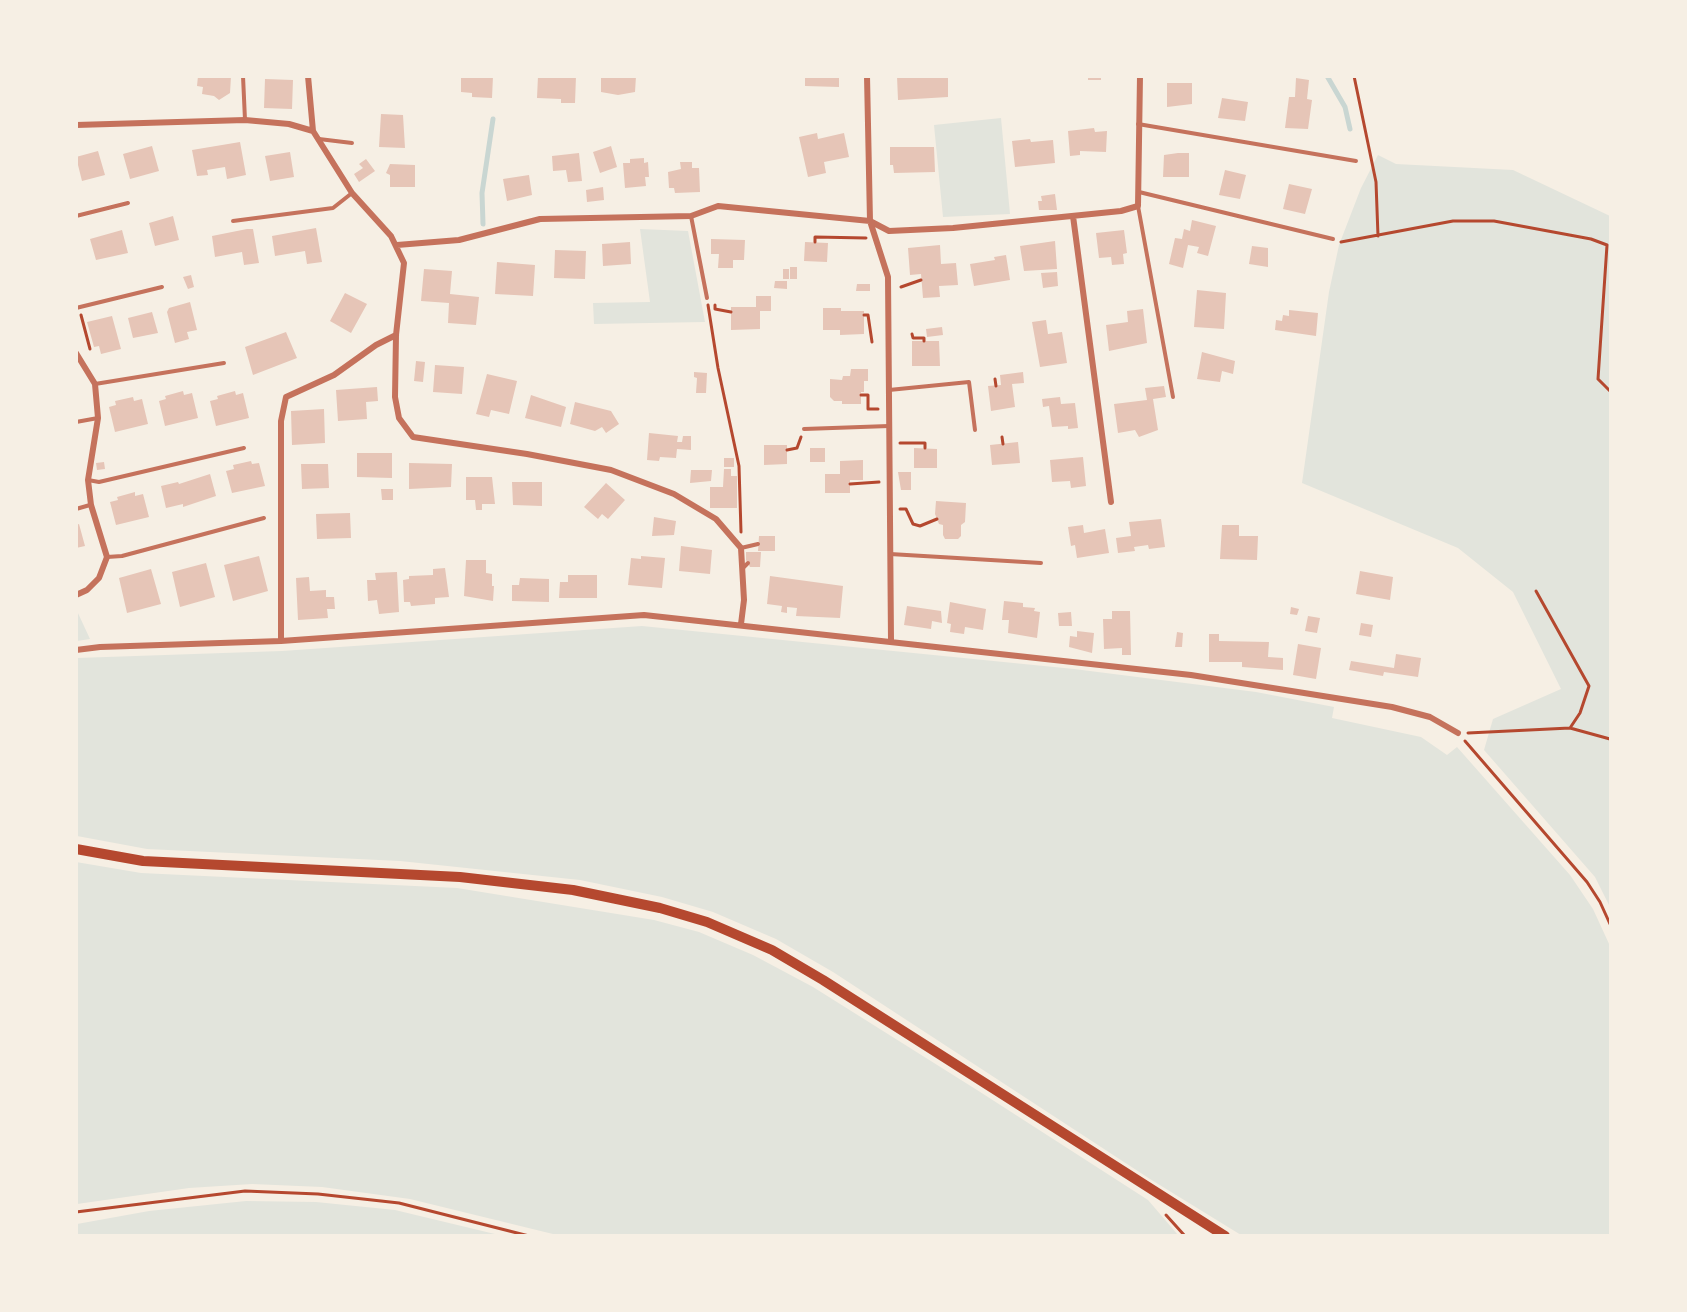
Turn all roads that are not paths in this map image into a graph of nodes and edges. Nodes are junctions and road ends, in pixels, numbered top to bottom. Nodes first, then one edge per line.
1 (243, 76) edge
2 (308, 76) edge
3 (867, 76) edge
4 (1140, 76) edge
5 (245, 120) junction
6 (1137, 123) junction
7 (76, 125) edge
8 (313, 131) junction
9 (319, 139) junction
10 (352, 143) dead end
11 (1356, 161) dead end
12 (1137, 191) junction
13 (352, 193) junction
14 (128, 203) dead end
15 (1138, 206) junction
16 (76, 216) edge
17 (691, 216) junction
18 (1073, 216) junction
19 (233, 221) dead end
20 (870, 221) junction
21 (1333, 239) road end
22 (397, 245) junction
23 (162, 287) dead end
24 (707, 297) road end
25 (78, 307) edge
26 (396, 335) junction
27 (76, 353) edge
28 (224, 363) dead end
29 (95, 384) junction
30 (888, 390) junction
31 (1173, 397) dead end
32 (98, 418) junction
33 (76, 422) edge
34 (890, 426) junction
35 (802, 429) road end
36 (975, 430) dead end
37 (244, 448) dead end
38 (88, 480) junction
39 (1111, 502) dead end
40 (91, 505) junction
41 (76, 509) edge
42 (264, 518) dead end
43 (758, 544) dead end
44 (739, 545) junction
45 (890, 554) junction
46 (107, 557) junction
47 (1041, 563) dead end
48 (76, 595) edge
49 (741, 624) junction
50 (281, 640) junction
51 (891, 640) junction
52 (76, 650) edge
53 (1458, 733) road end
54 (76, 849) edge
55 (1225, 1236) edge

1 - 5 lane
2 - 8 street
3 - 20 street
4 - 6 street
5 - 7 street
5 - 8 street
6 - 11 lane
6 - 12 street
8 - 9 street
9 - 10 lane
9 - 13 street
12 - 15 street
12 - 21 lane
13 - 19 lane
13 - 22 street
14 - 16 lane
15 - 18 street
15 - 31 lane
17 - 20 street
17 - 22 street
17 - 24 lane
18 - 20 street
18 - 39 street
20 - 30 street
22 - 26 street
23 - 25 lane
26 - 44 street
26 - 50 street
27 - 29 street
28 - 29 lane
29 - 32 street
30 - 34 street
30 - 36 lane
32 - 33 lane
32 - 38 street
34 - 35 lane
34 - 45 street
37 - 38 lane
38 - 40 street
40 - 41 lane
40 - 46 street
42 - 46 lane
43 - 44 lane
44 - 49 street
45 - 47 lane
45 - 51 street
46 - 48 street
49 - 50 street
49 - 51 street
50 - 52 street
51 - 53 street
54 - 55 main road

